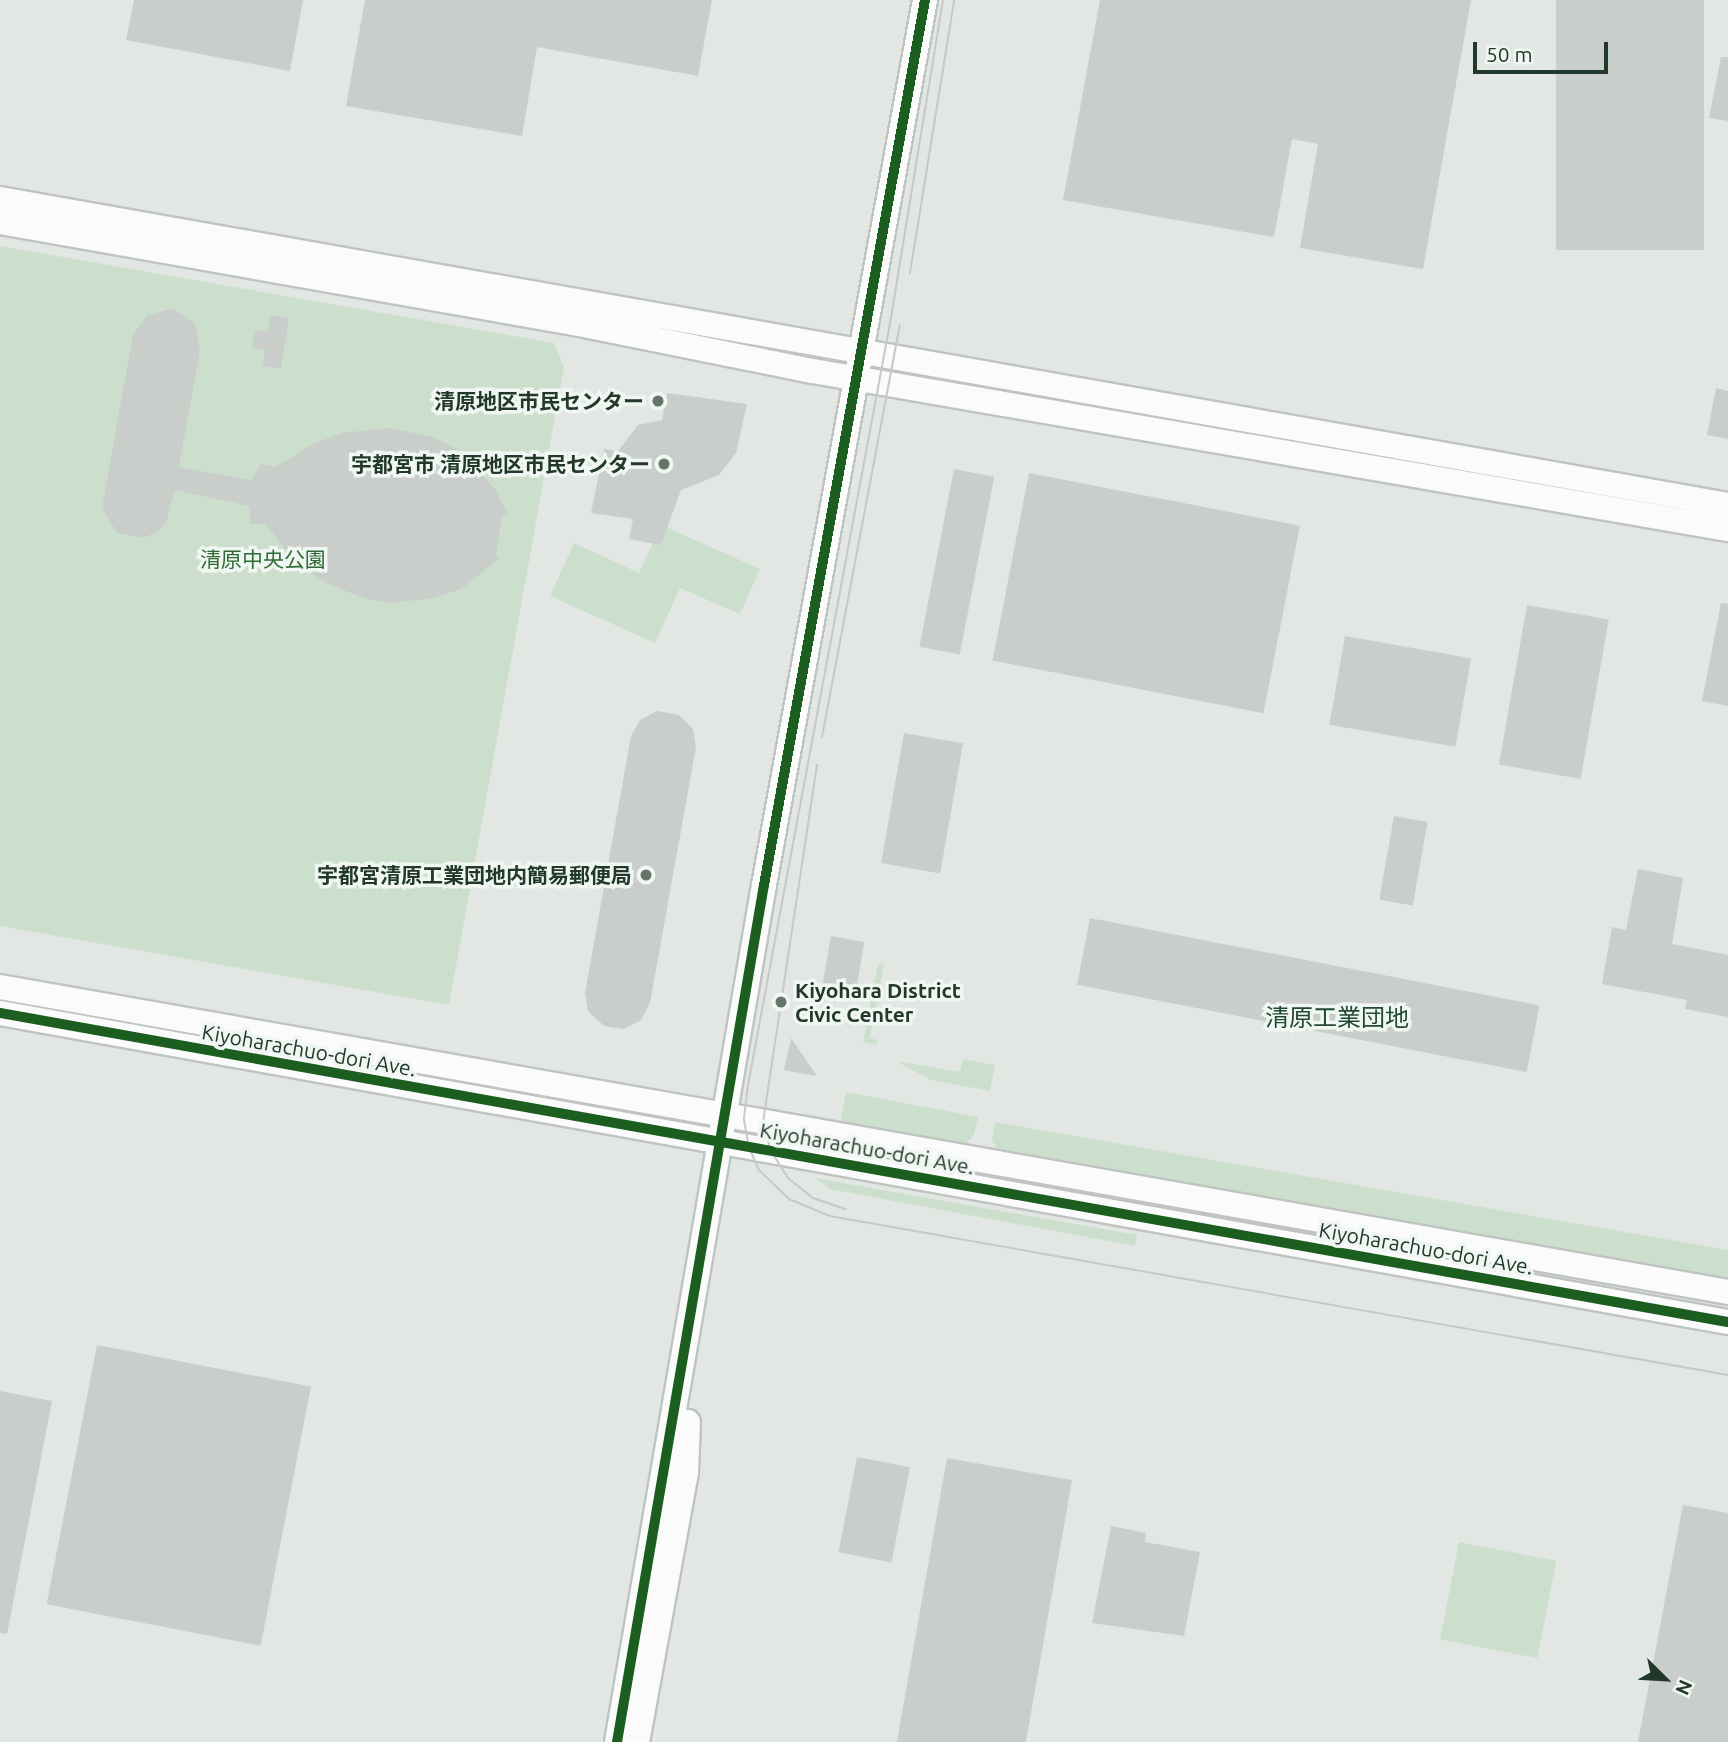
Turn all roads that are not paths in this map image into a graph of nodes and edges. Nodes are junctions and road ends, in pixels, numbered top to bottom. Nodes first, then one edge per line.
1 (925, 0) edge
2 (0, 199) edge
3 (0, 222) edge
4 (863, 351) junction
5 (859, 379) junction
6 (1728, 505) edge
7 (1728, 529) edge
8 (0, 987) edge
9 (0, 1013) edge
10 (725, 1116) junction
11 (721, 1142) junction
12 (1728, 1293) edge
13 (692, 1316) junction
14 (1728, 1322) edge
15 (617, 1742) edge
16 (637, 1742) edge

1 - 4 street
2 - 4 street
3 - 5 street
4 - 5 street
4 - 6 street
5 - 7 street
5 - 10 street
8 - 10 street, Kiyoharachuo-dori Ave.
9 - 11 street, Kiyoharachuo-dori Ave.
10 - 11 street
10 - 12 street, Kiyoharachuo-dori Ave.
11 - 13 street
11 - 14 street, Kiyoharachuo-dori Ave.
13 - 15 street
13 - 16 street

